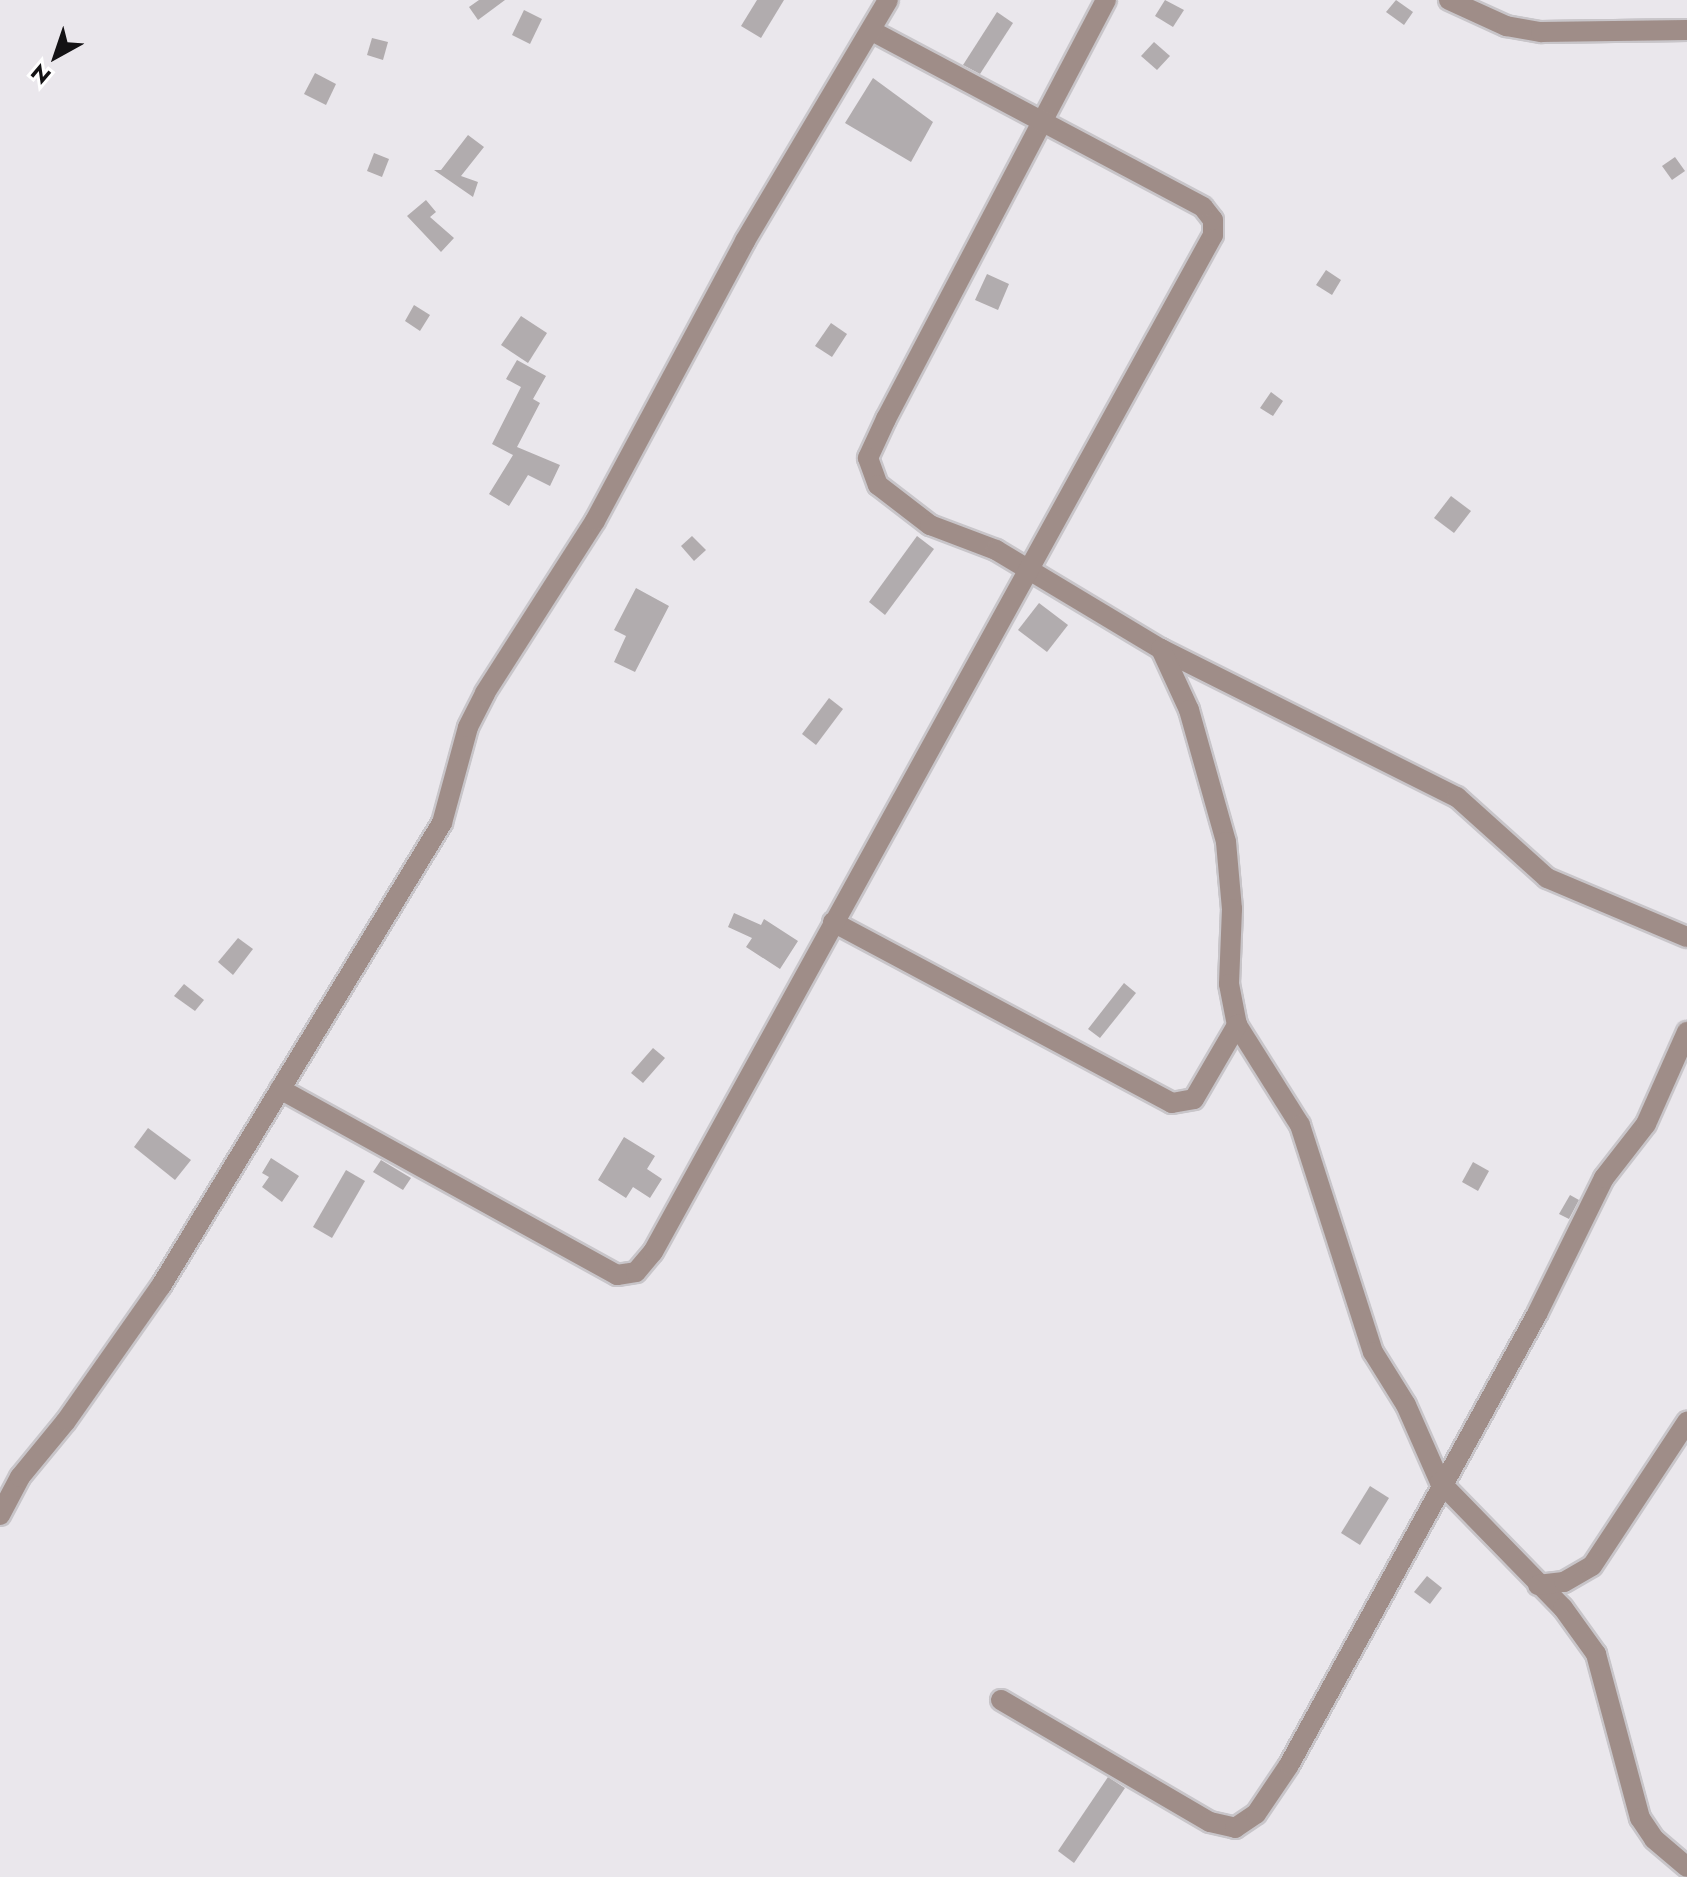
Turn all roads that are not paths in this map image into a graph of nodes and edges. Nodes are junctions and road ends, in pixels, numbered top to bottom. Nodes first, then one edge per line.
1 (888, 0) edge
2 (1106, 0) edge
3 (1449, 0) edge
4 (1687, 30) edge
5 (872, 31) junction
6 (1038, 122) junction
7 (1027, 567) junction
8 (1161, 649) junction
9 (833, 922) junction
10 (1687, 937) edge
11 (1237, 1025) junction
12 (1687, 1032) edge
13 (280, 1089) junction
14 (1687, 1422) edge
15 (1440, 1482) junction
16 (0, 1515) edge
17 (1538, 1585) junction
18 (1001, 1700) dead end
19 (1687, 1867) edge

1 - 5 street
2 - 6 street
3 - 4 street
5 - 6 street
5 - 13 street
6 - 7 street
6 - 7 street
7 - 8 street
7 - 9 street
8 - 10 street
8 - 11 street
9 - 11 street
9 - 13 street
11 - 15 street
12 - 15 street
13 - 16 street
14 - 17 street
15 - 17 street
15 - 18 street
17 - 19 street

